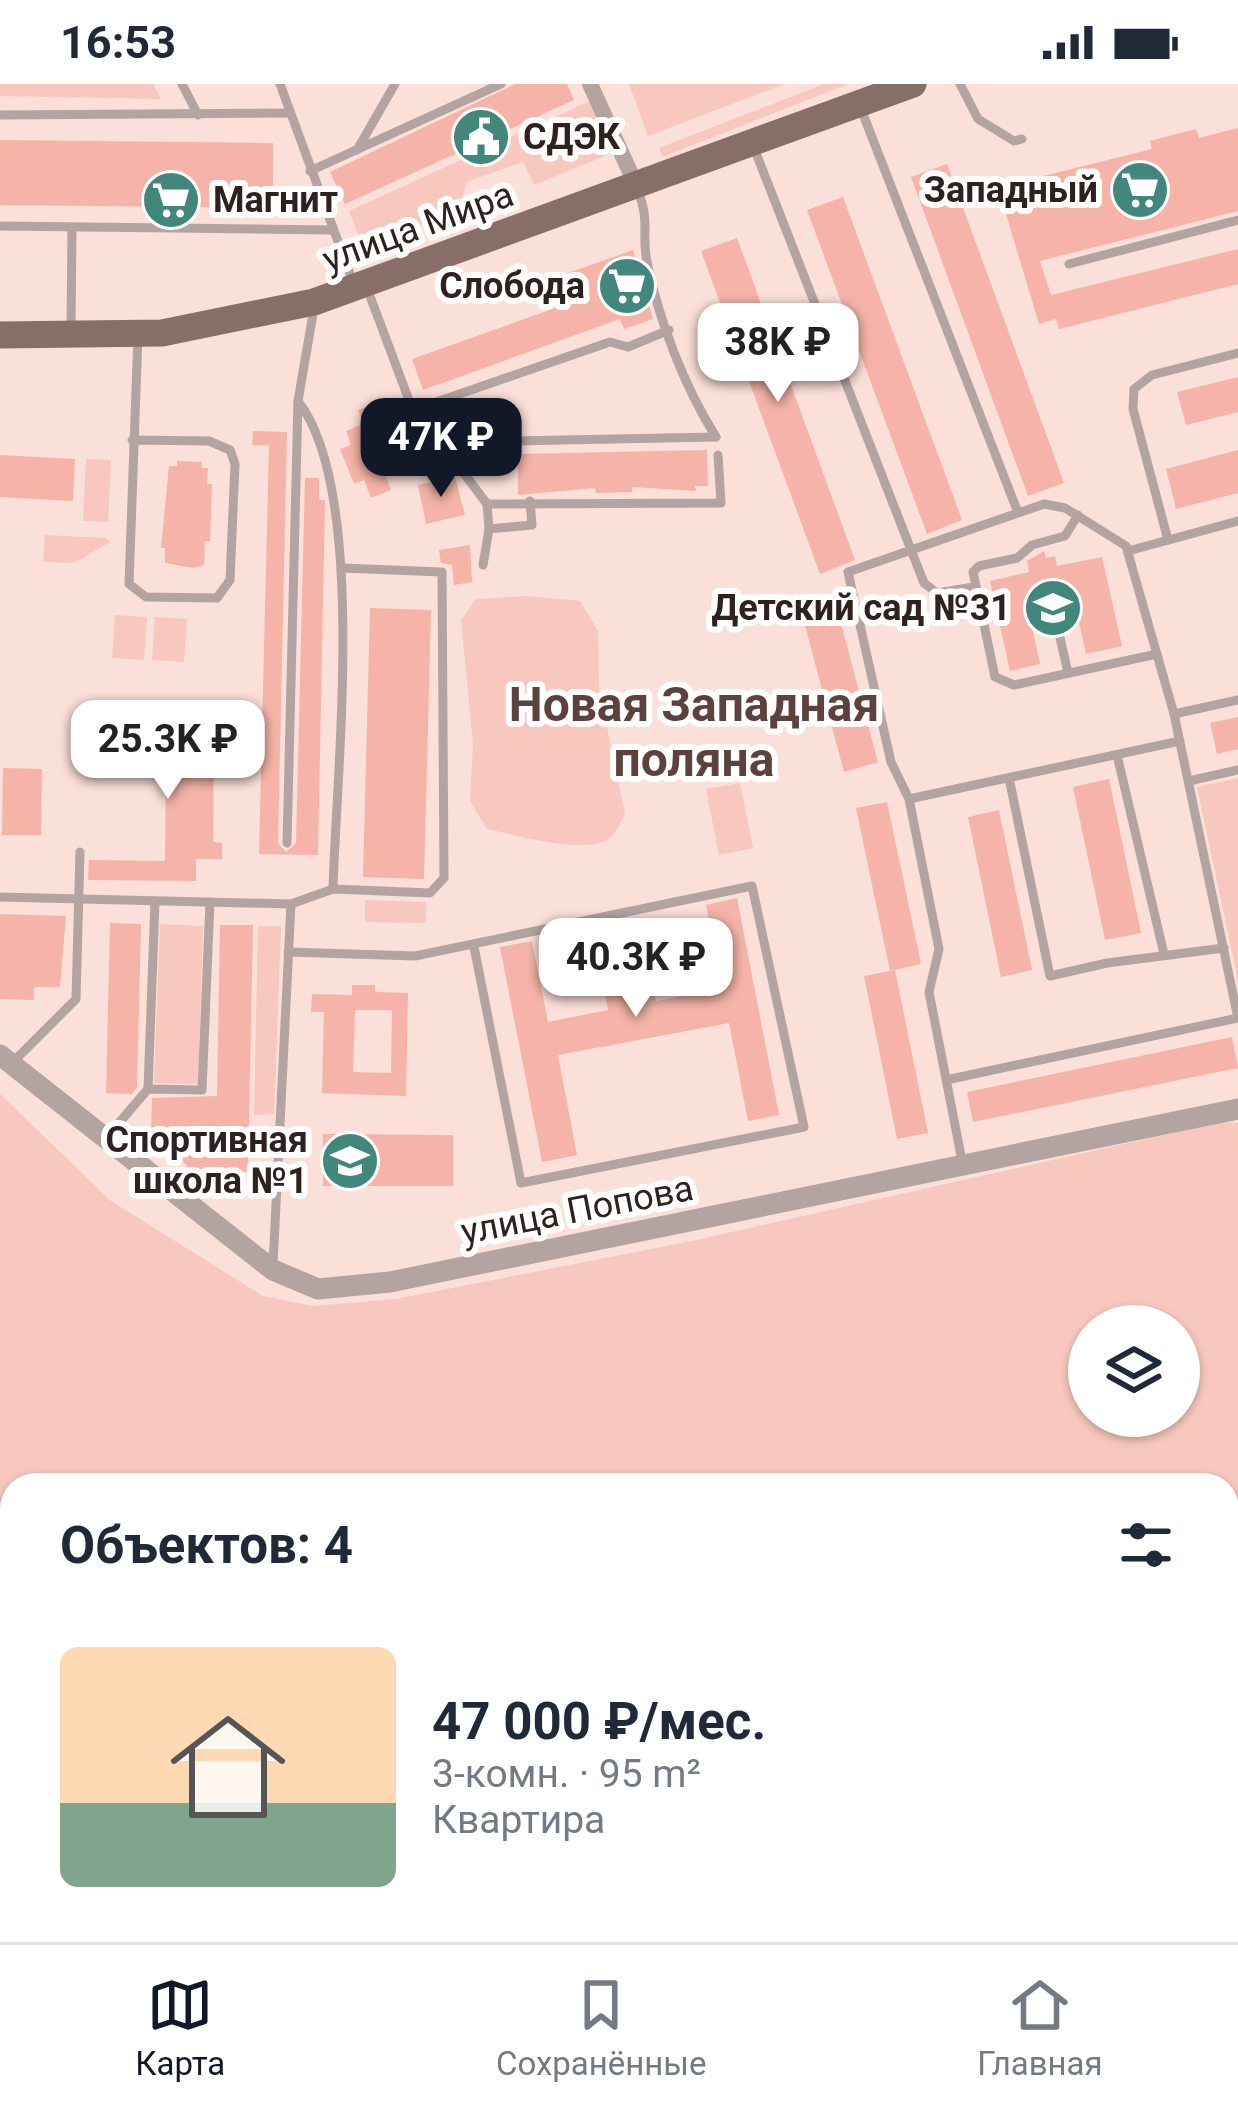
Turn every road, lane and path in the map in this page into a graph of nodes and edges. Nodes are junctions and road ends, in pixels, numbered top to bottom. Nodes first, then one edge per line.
1 (182, 84) edge
2 (280, 84) edge
3 (395, 84) edge
4 (501, 84) edge
5 (590, 84) edge
6 (913, 84) edge
7 (961, 84) edge
8 (859, 104) junction
9 (289, 113) junction
10 (0, 115) edge
11 (198, 115) junction
12 (1022, 140) dead end
13 (752, 142) junction
14 (357, 150) junction
15 (310, 172) junction
16 (636, 185) junction
17 (1238, 220) edge
18 (0, 226) edge
19 (71, 227) junction
20 (333, 230) junction
21 (1069, 264) dead end
22 (360, 285) junction
23 (314, 302) junction
24 (669, 330) junction
25 (0, 335) edge
26 (137, 335) junction
27 (71, 337) junction
28 (1238, 353) edge
29 (298, 401) junction
30 (413, 410) junction
31 (132, 440) junction
32 (718, 454) dead end
33 (454, 460) junction
34 (530, 501) junction
35 (487, 504) junction
36 (1017, 510) junction
37 (1078, 515) junction
38 (1238, 520) edge
39 (489, 529) junction
40 (1168, 540) junction
41 (910, 549) junction
42 (1128, 551) junction
43 (483, 565) dead end
44 (342, 568) junction
45 (974, 587) junction
46 (1059, 633) dead end
47 (1157, 654) junction
48 (1068, 673) junction
49 (1238, 700) edge
50 (1174, 714) junction
51 (1180, 741) junction
52 (1117, 754) junction
53 (1238, 770) edge
54 (1009, 778) junction
55 (1190, 781) junction
56 (909, 799) junction
57 (287, 843) dead end
58 (80, 852) dead end
59 (333, 889) junction
60 (0, 897) edge
61 (79, 899) junction
62 (155, 901) junction
63 (210, 902) junction
64 (291, 904) junction
65 (474, 947) junction
66 (1223, 948) junction
67 (288, 952) junction
68 (1164, 954) junction
69 (1238, 1018) edge
70 (6, 1059) edge
71 (946, 1080) junction
72 (148, 1089) junction
73 (1238, 1109) edge
74 (116, 1149) junction
75 (963, 1166) junction
76 (273, 1270) junction

1 - 11 lane
2 - 9 lane
3 - 14 lane
4 - 14 lane
5 - 16 street
6 - 8 main road, улица Мира
7 - 12 lane
8 - 13 main road, улица Мира
8 - 36 lane
9 - 11 lane
9 - 15 lane
10 - 11 lane
13 - 16 main road, улица Мира
13 - 41 lane
14 - 15 lane
15 - 20 lane
16 - 22 main road, улица Мира
16 - 24 lane
17 - 21 lane
18 - 19 lane
19 - 20 lane
19 - 27 lane
20 - 22 lane
22 - 23 main road, улица Мира
22 - 30 lane
23 - 26 main road, улица Мира
23 - 29 lane
24 - 30 lane
24 - 33 lane
25 - 27 main road, улица Мира
26 - 27 main road, улица Мира
26 - 31 lane
28 - 40 lane
29 - 44 lane
29 - 57 lane
30 - 33 lane
31 - 31 lane
32 - 34 lane
33 - 35 lane
34 - 35 lane
34 - 39 lane
35 - 39 lane
36 - 37 lane
36 - 41 lane
37 - 42 lane
37 - 45 lane
38 - 40 lane
39 - 43 lane
40 - 42 lane
41 - 45 lane
41 - 56 lane
42 - 47 lane
44 - 59 lane
44 - 59 lane
45 - 48 lane
46 - 48 lane
47 - 48 lane
47 - 50 lane
49 - 50 lane
50 - 51 lane
51 - 52 lane
51 - 55 lane
52 - 54 lane
52 - 68 lane
53 - 55 lane
54 - 56 lane
54 - 68 lane
55 - 66 lane
56 - 71 lane
58 - 61 lane
59 - 64 lane
60 - 61 lane
61 - 62 lane
61 - 70 lane
62 - 63 lane
62 - 72 lane
63 - 64 lane
63 - 72 lane
64 - 67 lane
65 - 65 lane
65 - 67 lane
66 - 68 lane
66 - 69 lane
67 - 76 lane
69 - 71 lane
70 - 74 street, улица Попова
71 - 75 lane
72 - 74 lane
73 - 75 street, улица Попова
74 - 76 street, улица Попова
75 - 76 street, улица Попова

